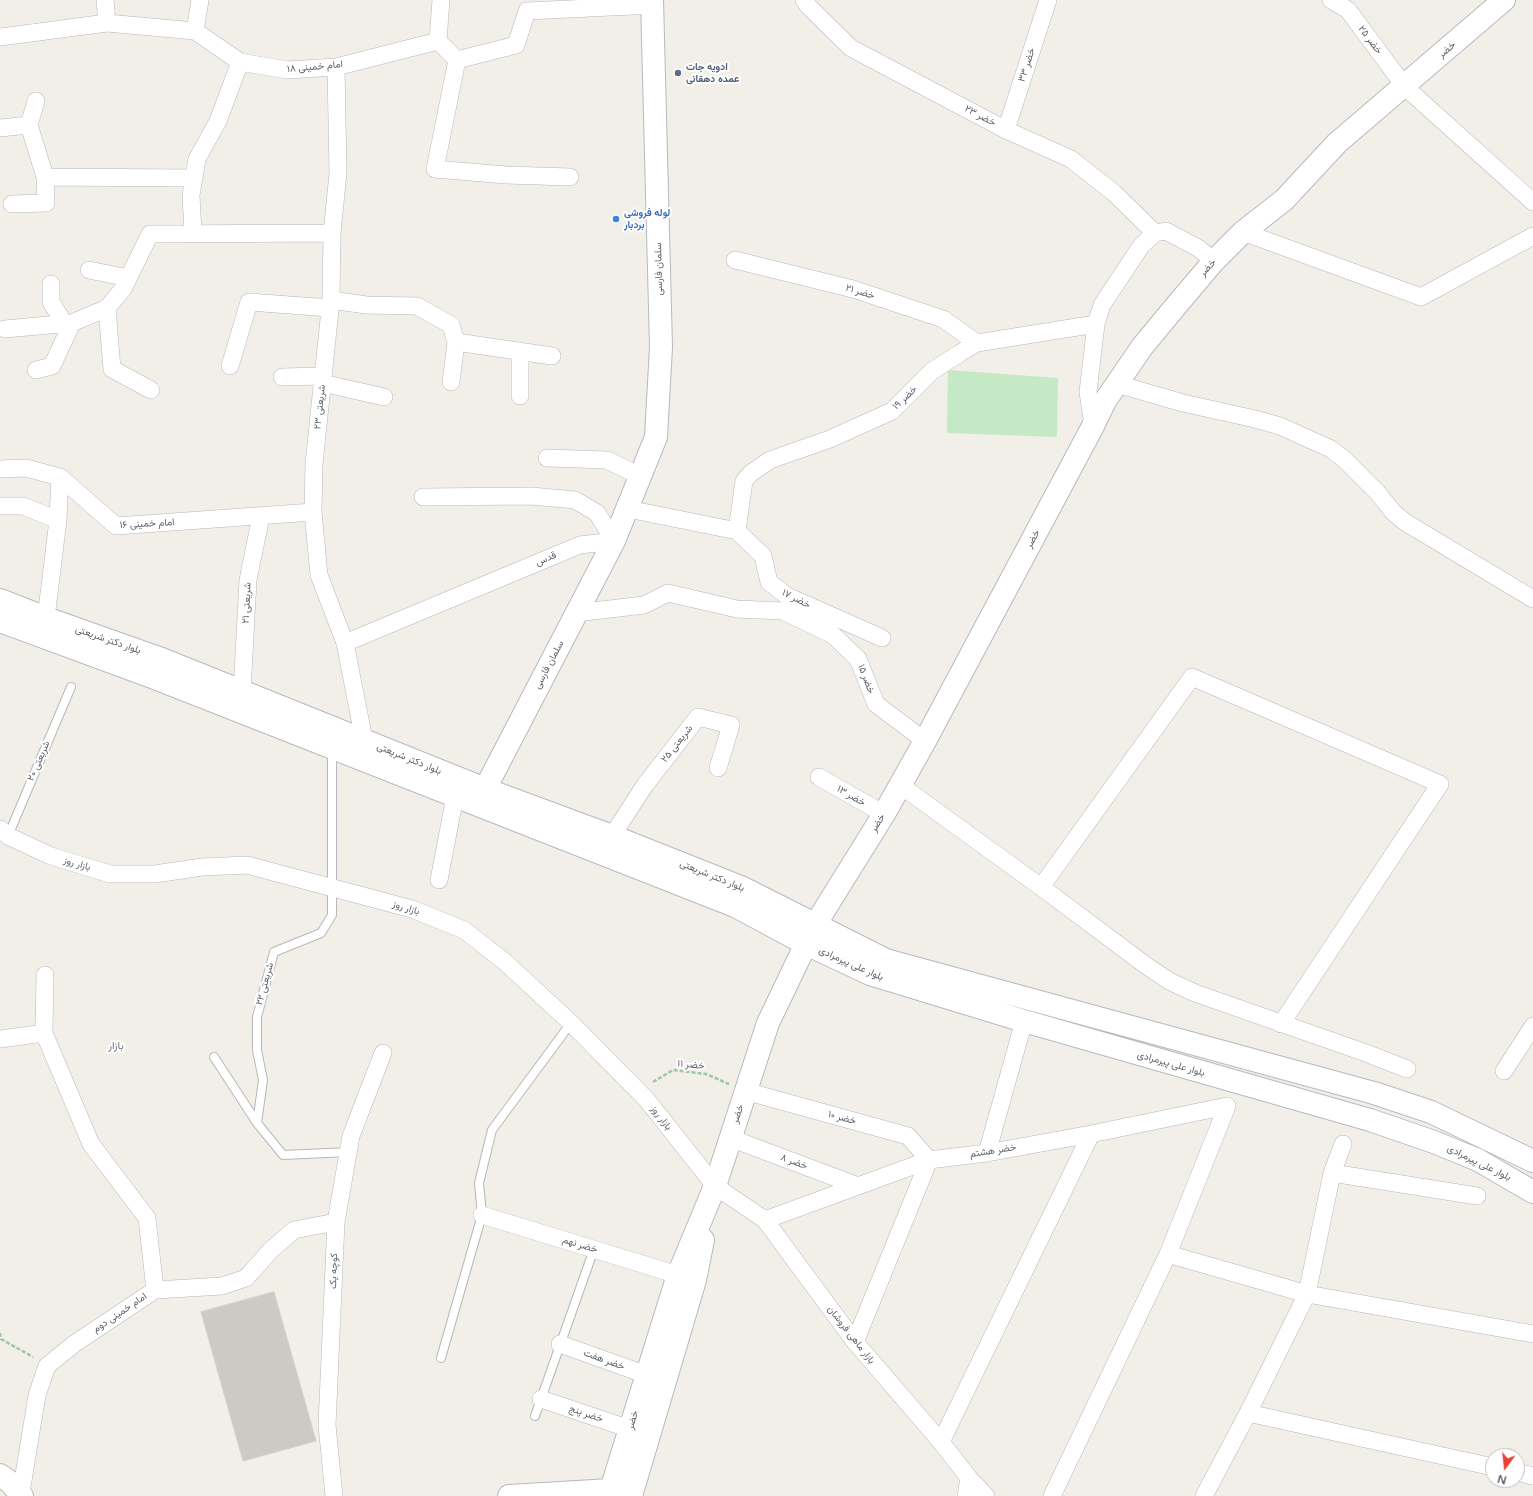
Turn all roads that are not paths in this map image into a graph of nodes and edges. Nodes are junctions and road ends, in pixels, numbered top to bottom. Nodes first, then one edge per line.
1 (104, 0) edge
2 (200, 0) edge
3 (441, 0) edge
4 (804, 0) edge
5 (1048, 0) edge
6 (1330, 0) edge
7 (1504, 0) edge
8 (652, 2) edge
9 (107, 23) junction
10 (195, 31) junction
11 (0, 37) edge
12 (438, 40) junction
13 (457, 60) junction
14 (240, 62) junction
15 (336, 67) junction
16 (1405, 86) junction
17 (36, 101) dead end
18 (29, 125) junction
19 (0, 128) edge
20 (1006, 130) junction
21 (570, 176) dead end
22 (45, 177) junction
23 (194, 178) junction
24 (1533, 202) edge
25 (12, 204) dead end
26 (1243, 232) junction
27 (193, 233) junction
28 (332, 233) junction
29 (1155, 233) junction
30 (1533, 236) edge
31 (735, 260) dead end
32 (1214, 262) junction
33 (89, 270) dead end
34 (128, 278) junction
35 (51, 284) dead end
36 (331, 304) junction
37 (107, 308) junction
38 (68, 323) junction
39 (1096, 324) junction
40 (5, 329) dead end
41 (456, 342) junction
42 (977, 344) junction
43 (520, 352) junction
44 (552, 356) dead end
45 (230, 366) dead end
46 (36, 370) dead end
47 (282, 377) dead end
48 (323, 380) junction
49 (450, 382) dead end
50 (1117, 384) junction
51 (151, 390) dead end
52 (520, 396) dead end
53 (384, 397) dead end
54 (1094, 426) junction
55 (546, 458) dead end
56 (0, 469) edge
57 (640, 476) junction
58 (60, 477) junction
59 (423, 497) dead end
60 (0, 506) edge
61 (628, 508) junction
62 (314, 512) junction
63 (261, 516) junction
64 (58, 520) junction
65 (737, 531) junction
66 (614, 541) junction
67 (1533, 599) edge
68 (3, 611) edge
69 (576, 613) junction
70 (46, 618) junction
71 (882, 638) dead end
72 (345, 643) junction
73 (71, 687) dead end
74 (242, 691) junction
75 (364, 740) junction
76 (925, 741) junction
77 (332, 748) junction
78 (718, 768) dead end
79 (819, 777) dead end
80 (900, 785) junction
81 (485, 789) junction
82 (454, 796) junction
83 (884, 814) junction
84 (4, 832) edge
85 (612, 836) junction
86 (439, 880) dead end
87 (1041, 887) junction
88 (333, 888) junction
89 (739, 897) junction
90 (811, 934) junction
91 (45, 975) dead end
92 (1031, 1000) junction
93 (1024, 1021) junction
94 (571, 1023) junction
95 (1281, 1024) junction
96 (1533, 1026) edge
97 (44, 1033) junction
98 (0, 1039) edge
99 (383, 1053) dead end
100 (214, 1057) dead end
101 (1407, 1069) dead end
102 (1504, 1071) dead end
103 (745, 1091) junction
104 (257, 1123) junction
105 (1090, 1134) junction
106 (730, 1138) junction
107 (1343, 1144) dead end
108 (349, 1152) junction
109 (987, 1153) junction
110 (929, 1160) junction
111 (1533, 1161) edge
112 (1332, 1173) junction
113 (714, 1186) junction
114 (858, 1186) junction
115 (1533, 1192) edge
116 (1477, 1196) dead end
117 (482, 1214) junction
118 (765, 1220) junction
119 (336, 1222) junction
120 (594, 1249) junction
121 (1168, 1254) junction
122 (678, 1275) junction
123 (155, 1290) junction
124 (1307, 1294) junction
125 (1533, 1334) edge
126 (855, 1342) junction
127 (560, 1344) junction
128 (441, 1358) dead end
129 (647, 1375) junction
130 (541, 1399) junction
131 (1248, 1413) junction
132 (535, 1416) dead end
133 (630, 1429) junction
134 (941, 1442) junction
135 (1485, 1465) edge
136 (0, 1475) edge
137 (969, 1478) junction
138 (22, 1495) edge
139 (620, 1495) edge
140 (334, 1496) edge
141 (509, 1496) edge
142 (966, 1496) edge
143 (986, 1496) edge
144 (1052, 1496) edge
145 (1204, 1496) edge

1 - 9 street
2 - 10 street
3 - 12 street
4 - 20 street, خضر ۲۳
5 - 20 street, خضر ۳۳
6 - 16 street, خضر ۲۵
7 - 16 street, خضر
8 - 13 street
8 - 57 street, سلمان فارسی
9 - 10 street, امام خمینی ۱۸
9 - 11 street, امام خمینی ۱۸
10 - 14 street, امام خمینی ۱۸
12 - 13 street
12 - 15 street, امام خمینی ۱۸
13 - 21 street
14 - 15 street, امام خمینی ۱۸
14 - 23 street
15 - 28 street, شریعتی ۲۳
16 - 24 street, خضر ۲۵
16 - 26 street, خضر
17 - 18 street
18 - 19 street
18 - 22 street
20 - 29 street, خضر ۲۳
22 - 23 street
22 - 25 street
23 - 27 street
26 - 30 street
26 - 32 street, خضر
27 - 28 street
27 - 34 street
28 - 36 street, شریعتی ۲۳
29 - 32 street
29 - 39 street
31 - 42 street, خضر ۲۱
32 - 50 street, خضر
33 - 34 street
34 - 37 street
35 - 38 street
36 - 41 street
36 - 45 street
36 - 48 street, شریعتی ۲۳
37 - 38 street
37 - 51 street
38 - 40 street
38 - 46 street
39 - 42 street, خضر ۱۹
39 - 54 street
41 - 43 street
41 - 49 street
42 - 65 street, خضر ۱۹
43 - 44 street
43 - 52 street
47 - 48 street
48 - 53 street
48 - 62 street, شریعتی ۲۳
50 - 54 street, خضر
50 - 67 street
54 - 76 street, خضر
55 - 57 street
56 - 58 street, امام خمینی ۱۶
57 - 61 street, سلمان فارسی
58 - 63 street, امام خمینی ۱۶
58 - 64 street
59 - 66 street
60 - 64 street
61 - 65 street
61 - 66 street
62 - 63 street, امام خمینی ۱۶
62 - 72 street, شریعتی ۲۳
63 - 74 street, شریعتی ۲۱
64 - 70 street
65 - 71 street, خضر ۱۷
66 - 69 street, سلمان فارسی
66 - 72 street, قدس
68 - 70 street, بلوار دکتر شریعتی
68 - 77 street, بلوار دکتر شریعتی
69 - 76 street, خضر ۱۵
69 - 81 street, سلمان فارسی
70 - 74 street, بلوار دکتر شریعتی
72 - 75 street, شریعتی ۲۳
73 - 84 lane, شریعتی ۲۰
74 - 75 street, بلوار دکتر شریعتی
75 - 81 street, بلوار دکتر شریعتی
76 - 80 street, خضر
77 - 82 street, بلوار دکتر شریعتی
77 - 88 lane, شریعتی ۲۲
78 - 85 street, شریعتی ۲۵
79 - 83 street, خضر ۱۳
80 - 83 street, خضر
80 - 87 street
81 - 85 street, بلوار دکتر شریعتی
82 - 86 street
82 - 89 street, بلوار دکتر شریعتی
83 - 90 street, خضر
84 - 88 street, بازار روز
85 - 89 street, بلوار دکتر شریعتی
87 - 95 street
87 - 95 street
88 - 94 street, بازار روز
88 - 104 lane, شریعتی ۲۲
89 - 90 street, بلوار دکتر شریعتی
90 - 92 street, بلوار علی پیرمرادی
90 - 93 street, بلوار علی پیرمرادی
90 - 103 street, خضر
91 - 97 street
92 - 93 street
92 - 111 street, بلوار علی پیرمرادی
93 - 109 street
93 - 115 street, بلوار علی پیرمرادی
94 - 113 street, بازار روز
94 - 117 lane
95 - 101 street
96 - 102 street
97 - 98 street
97 - 123 street
99 - 108 street, کوچه یک
100 - 104 lane
103 - 106 street, خضر
103 - 110 street, خضر ۱۰
104 - 108 lane
105 - 109 street, خضر هشتم
105 - 121 street, خضر هشتم
105 - 134 street
106 - 113 street, خضر
106 - 114 street, خضر ۸
107 - 112 street
108 - 119 street, کوچه یک
109 - 110 street, خضر هشتم
110 - 114 street, خضر هشتم
110 - 126 street
112 - 116 street
112 - 124 street
113 - 118 street, بازار ماهی فروشان
113 - 122 street, خضر
113 - 139 street, خضر
114 - 118 street, خضر هشتم
117 - 120 street, خضر نهم
117 - 128 lane
118 - 126 street, بازار ماهی فروشان
119 - 123 street, امام خمینی دوم
119 - 140 street, کوچه یک
120 - 122 street, خضر نهم
120 - 127 lane
121 - 124 street
121 - 144 street
122 - 129 street, خضر
123 - 138 street, امام خمینی دوم
124 - 125 street
124 - 131 street
126 - 134 street, بازار ماهی فروشان
127 - 129 street, خضر هفت
127 - 130 lane
129 - 133 street, خضر
130 - 132 lane
130 - 133 street, خضر پنج
131 - 135 street
131 - 145 street
133 - 139 street, خضر
134 - 137 street, بازار ماهی فروشان
136 - 138 street
137 - 142 street
137 - 143 street, بازار ماهی فروشان
139 - 141 street

